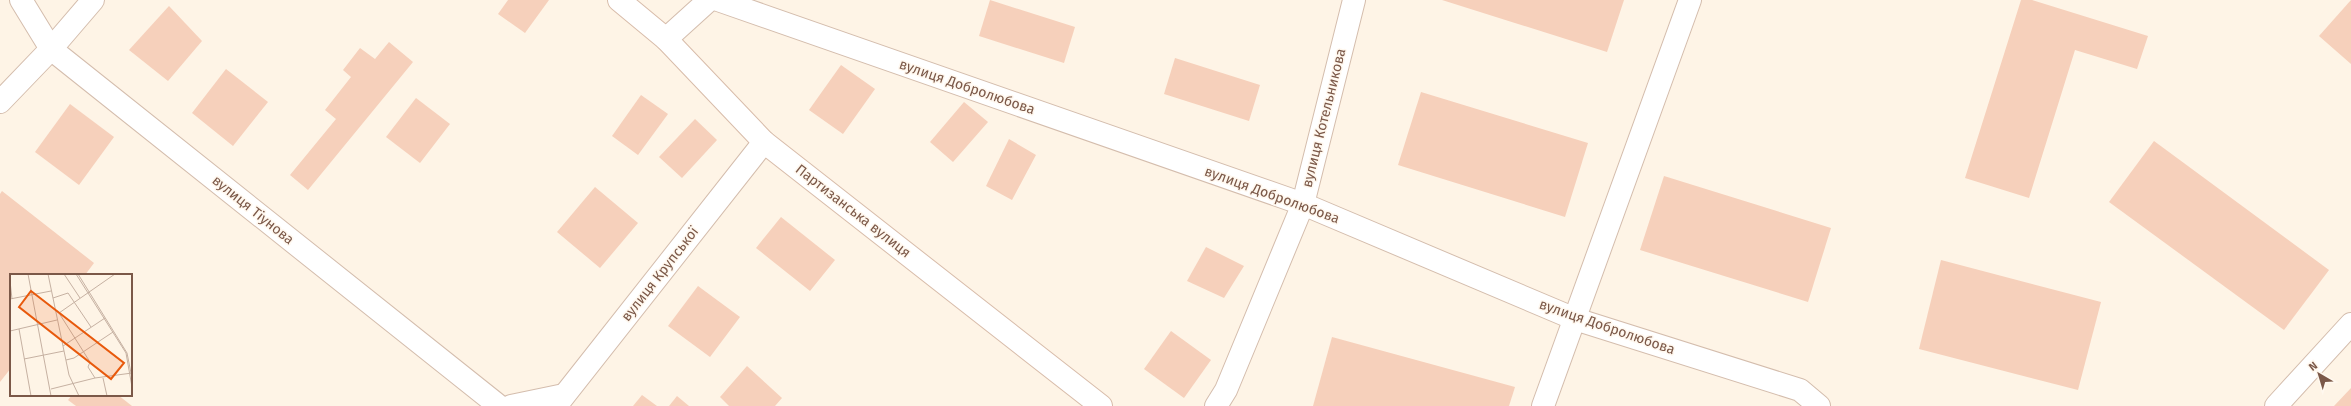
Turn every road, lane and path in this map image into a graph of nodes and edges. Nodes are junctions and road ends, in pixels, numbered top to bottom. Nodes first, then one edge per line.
1 (21, 0) edge
2 (93, 0) edge
3 (619, 0) edge
4 (708, 0) edge
5 (718, 0) edge
6 (1354, 0) edge
7 (1690, 0) edge
8 (666, 39) junction
9 (51, 48) junction
10 (0, 102) edge
11 (764, 142) junction
12 (1303, 204) junction
13 (1575, 319) junction
14 (2351, 324) edge
15 (1221, 398) edge
16 (560, 401) edge
17 (498, 406) edge
18 (511, 406) edge
19 (1101, 406) edge
20 (1543, 406) edge
21 (1819, 406) edge
22 (2276, 406) edge

1 - 9 street, вулиця Тіунова
2 - 9 street
3 - 8 street, Партизанська вулиця
4 - 8 street
5 - 12 street, вулиця Добролюбова
6 - 12 street, вулиця Котельникова
7 - 13 street
8 - 11 street, Партизанська вулиця
9 - 10 street
9 - 17 street, вулиця Тіунова
11 - 16 street, вулиця Крупської
11 - 19 street, Партизанська вулиця
12 - 13 street, вулиця Добролюбова
12 - 15 street, вулиця Котельникова
13 - 20 street
13 - 21 street, вулиця Добролюбова
14 - 22 street
16 - 18 street

